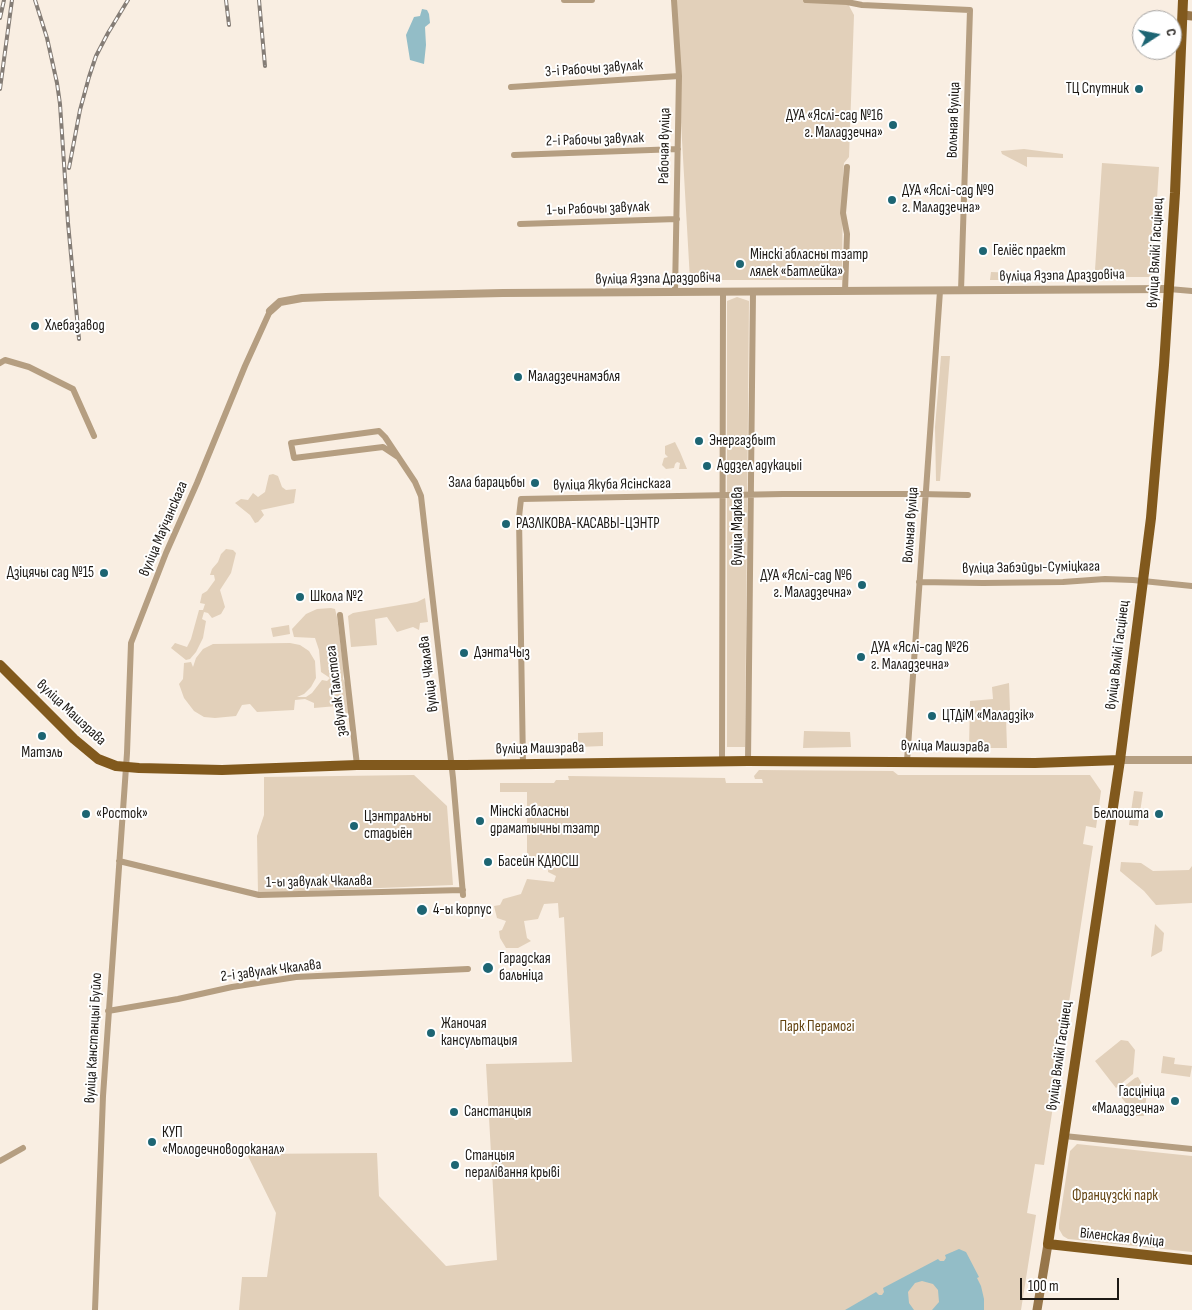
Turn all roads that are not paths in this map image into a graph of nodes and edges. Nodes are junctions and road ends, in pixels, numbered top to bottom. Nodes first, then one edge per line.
1 (564, 0) edge
2 (592, 0) edge
3 (674, 0) edge
4 (806, 0) edge
5 (1184, 0) edge
6 (1187, 16) edge
7 (679, 76) junction
8 (511, 87) dead end
9 (678, 149) junction
10 (514, 155) dead end
11 (848, 166) dead end
12 (677, 219) junction
13 (520, 224) dead end
14 (1169, 289) junction
15 (845, 290) junction
16 (940, 290) junction
17 (961, 291) junction
18 (1192, 291) edge
19 (676, 292) junction
20 (724, 292) junction
21 (753, 292) junction
22 (270, 311) joint
23 (0, 363) edge
24 (94, 436) dead end
25 (398, 457) junction
26 (926, 494) junction
27 (751, 495) junction
28 (968, 495) dead end
29 (724, 496) junction
30 (1143, 581) junction
31 (919, 582) junction
32 (1192, 586) edge
33 (340, 615) dead end
34 (0, 665) edge
35 (748, 760) junction
36 (1120, 760) junction
37 (1192, 760) edge
38 (722, 761) junction
39 (907, 761) junction
40 (523, 764) junction
41 (358, 765) junction
42 (452, 765) junction
43 (126, 767) junction
44 (119, 861) junction
45 (463, 892) joint
46 (468, 969) dead end
47 (108, 1011) junction
48 (1064, 1136) junction
49 (23, 1148) dead end
50 (1192, 1150) edge
51 (0, 1162) edge
52 (1048, 1244) junction
53 (1192, 1260) edge
54 (95, 1310) edge
55 (1037, 1310) edge

1 - 2 street
3 - 7 street, Рабочая вуліца
4 - 17 street, Вольная вуліца
5 - 6 main road, вуліца Вялікі Гасцінец
6 - 14 main road, вуліца Вялікі Гасцінец
7 - 8 street, 3-і Рабочы завулак
7 - 9 street, Рабочая вуліца
9 - 10 street, 2-і Рабочы завулак
9 - 12 street, Рабочая вуліца
11 - 15 street
12 - 13 street, 1-ы Рабочы завулак
12 - 19 street, Рабочая вуліца
14 - 17 street, вуліца Язэпа Драздовіча
14 - 18 street
14 - 30 main road, вуліца Вялікі Гасцінец
15 - 16 street, вуліца Язэпа Драздовіча
15 - 21 street, вуліца Язэпа Драздовіча
16 - 17 street, вуліца Язэпа Драздовіча
16 - 26 street, Вольная вуліца
19 - 20 street, вуліца Язэпа Драздовіча
19 - 22 street, вуліца Язэпа Драздовіча
20 - 21 street, вуліца Язэпа Драздовіча
20 - 29 street, вуліца Маркава
21 - 27 street, вуліца Маркава
22 - 43 street, вуліца Маўчанскага
23 - 24 street
25 - 25 street, вуліца Чкалава
25 - 42 street, вуліца Чкалава
26 - 27 street, вуліца Якуба Ясінскага
26 - 28 street, вуліца Якуба Ясінскага
26 - 31 street, Вольная вуліца
27 - 29 street, вуліца Якуба Ясінскага
27 - 35 street, вуліца Маркава
29 - 38 street, вуліца Маркава
29 - 40 street, вуліца Якуба Ясінскага
30 - 31 street, вуліца Забэйды-Суміцкага
30 - 32 street, вуліца Забэйды-Суміцкага
30 - 36 main road, вуліца Вялікі Гасцінец
31 - 39 street, Вольная вуліца
33 - 41 street, завулак Талстога
34 - 43 main road, вуліца Машэрава
35 - 38 main road, вуліца Машэрава
35 - 39 main road, вуліца Машэрава
36 - 37 street
36 - 39 main road, вуліца Машэрава
36 - 48 main road, вуліца Вялікі Гасцінец
38 - 40 main road, вуліца Машэрава
40 - 42 main road, вуліца Машэрава
41 - 42 main road, вуліца Машэрава
41 - 43 main road, вуліца Машэрава
42 - 45 street, вуліца Чкалава
43 - 44 street, вуліца Канстанцыі Буйло
44 - 45 street, 1-ы завулак Чкалава
44 - 47 street, вуліца Канстанцыі Буйло
46 - 47 street, 2-і завулак Чкалава
47 - 54 street, вуліца Канстанцыі Буйло
48 - 50 street
48 - 52 main road, вуліца Вялікі Гасцінец
49 - 51 street
52 - 53 main road, Віленская вуліца
52 - 55 main road, вуліца Вялікі Гасцінец

